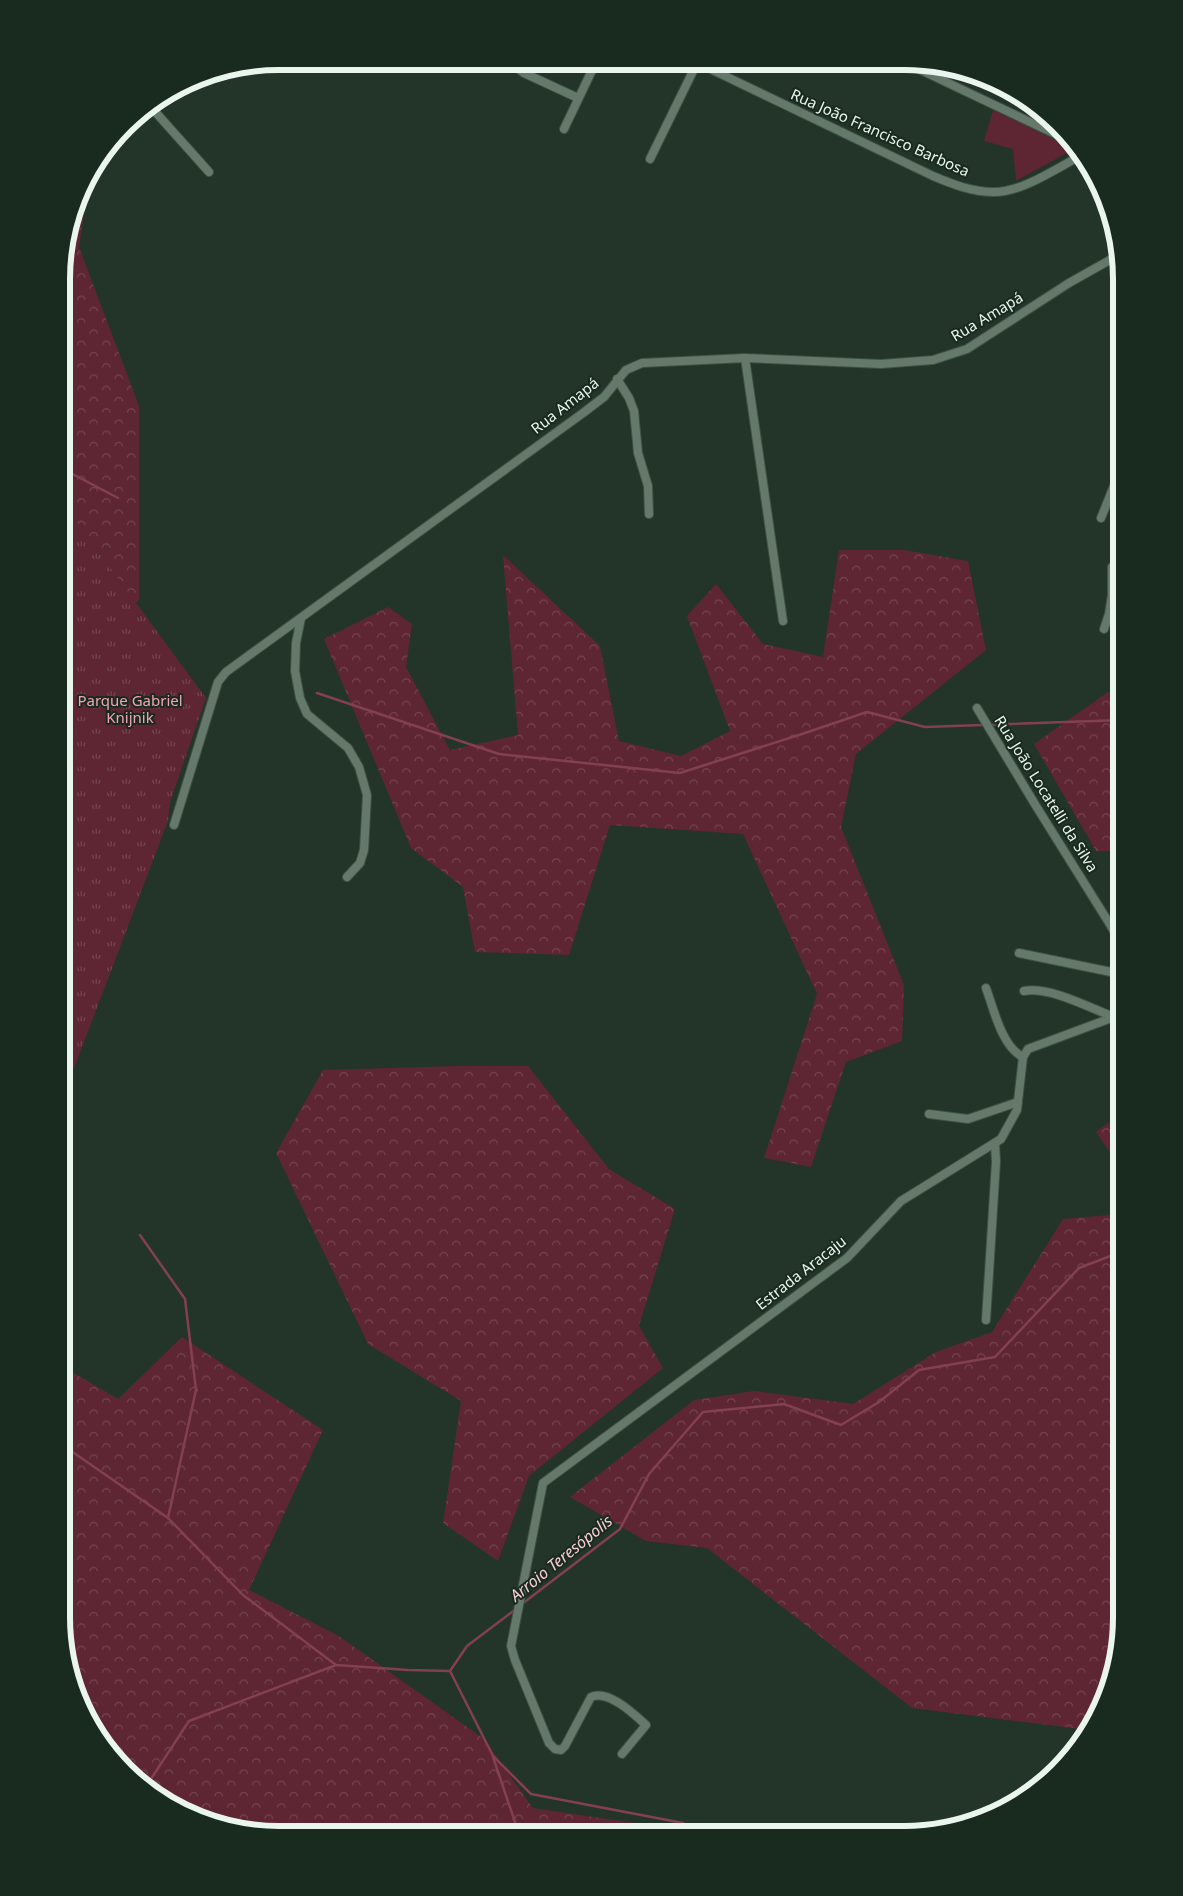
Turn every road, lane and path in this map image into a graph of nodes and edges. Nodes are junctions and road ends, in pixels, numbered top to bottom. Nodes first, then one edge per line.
1 (520, 70) edge
2 (592, 70) edge
3 (694, 70) edge
4 (712, 70) edge
5 (922, 71) edge
6 (578, 98) junction
7 (155, 111) edge
8 (564, 129) dead end
9 (1054, 134) edge
10 (650, 159) dead end
11 (1075, 159) edge
12 (209, 172) dead end
13 (1112, 259) edge
14 (745, 358) junction
15 (617, 380) junction
16 (1113, 488) edge
17 (649, 514) dead end
18 (1101, 518) dead end
19 (1113, 566) edge
20 (301, 618) junction
21 (783, 621) dead end
22 (1104, 629) dead end
23 (977, 708) dead end
24 (174, 825) dead end
25 (347, 877) dead end
26 (1113, 930) edge
27 (1019, 953) dead end
28 (1113, 972) edge
29 (986, 988) dead end
30 (1024, 992) dead end
31 (1113, 1015) edge
32 (1113, 1019) edge
33 (1024, 1057) junction
34 (1018, 1102) junction
35 (929, 1114) dead end
36 (995, 1143) junction
37 (986, 1320) dead end
38 (622, 1754) dead end

1 - 6 street
2 - 6 street
3 - 10 street
4 - 11 street, Rua João Francisco Barbosa
5 - 9 street
6 - 8 street
7 - 12 street
13 - 14 street, Rua Amapá
14 - 15 street, Rua Amapá
14 - 21 street
15 - 17 street
15 - 20 street, Rua Amapá
16 - 18 street
19 - 22 street
20 - 24 street, Rua Amapá
20 - 25 street
23 - 26 street, Rua João Locatelli da Silva
27 - 28 street
29 - 33 street
30 - 31 street
32 - 33 street
33 - 34 street, Estrada Aracaju
34 - 35 street
34 - 36 street, Estrada Aracaju
36 - 37 street
36 - 38 street, Estrada Aracaju

